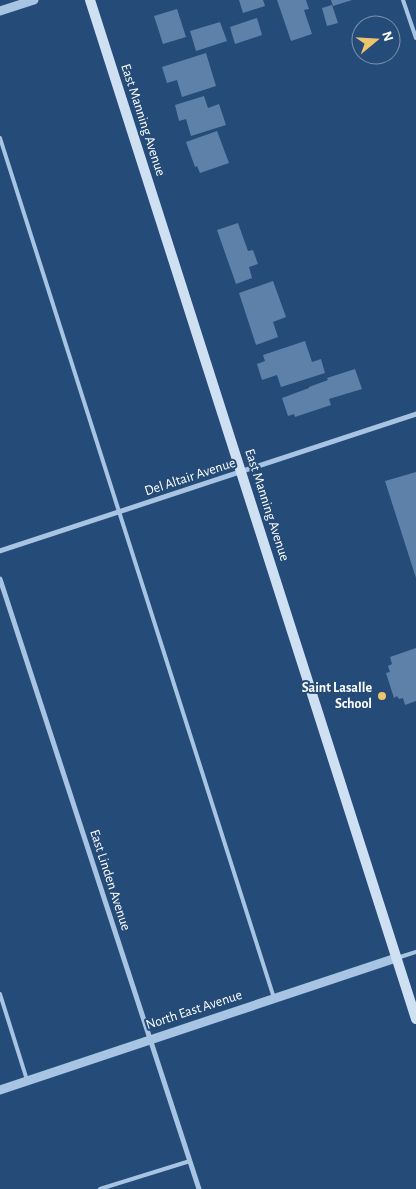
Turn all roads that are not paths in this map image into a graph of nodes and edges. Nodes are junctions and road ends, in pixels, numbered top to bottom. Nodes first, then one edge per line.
1 (34, 0) edge
2 (90, 0) edge
3 (409, 0) edge
4 (404, 1) edge
5 (0, 11) edge
6 (416, 38) edge
7 (0, 138) edge
8 (416, 414) edge
9 (242, 472) junction
10 (119, 513) junction
11 (0, 551) edge
12 (0, 579) edge
13 (416, 952) edge
14 (396, 958) junction
15 (0, 994) edge
16 (274, 998) junction
17 (416, 1019) edge
18 (150, 1038) junction
19 (27, 1082) junction
20 (0, 1090) edge
21 (190, 1161) junction
22 (100, 1189) edge
23 (199, 1189) edge

1 - 5 street
2 - 9 main road, East Manning Avenue
3 - 4 lane
4 - 6 lane
7 - 10 lane
8 - 9 street, Del Altair Avenue
9 - 10 street, Del Altair Avenue
9 - 14 main road, East Manning Avenue
10 - 11 street, Del Altair Avenue
10 - 16 lane
12 - 18 street, East Linden Avenue
13 - 14 lane
14 - 16 street, North East Avenue
14 - 17 main road, East Manning Avenue
15 - 19 lane
16 - 18 street, North East Avenue
18 - 19 street, North East Avenue
18 - 21 street, East Linden Avenue
19 - 20 street, North East Avenue
21 - 22 lane
21 - 23 street, East Linden Avenue

